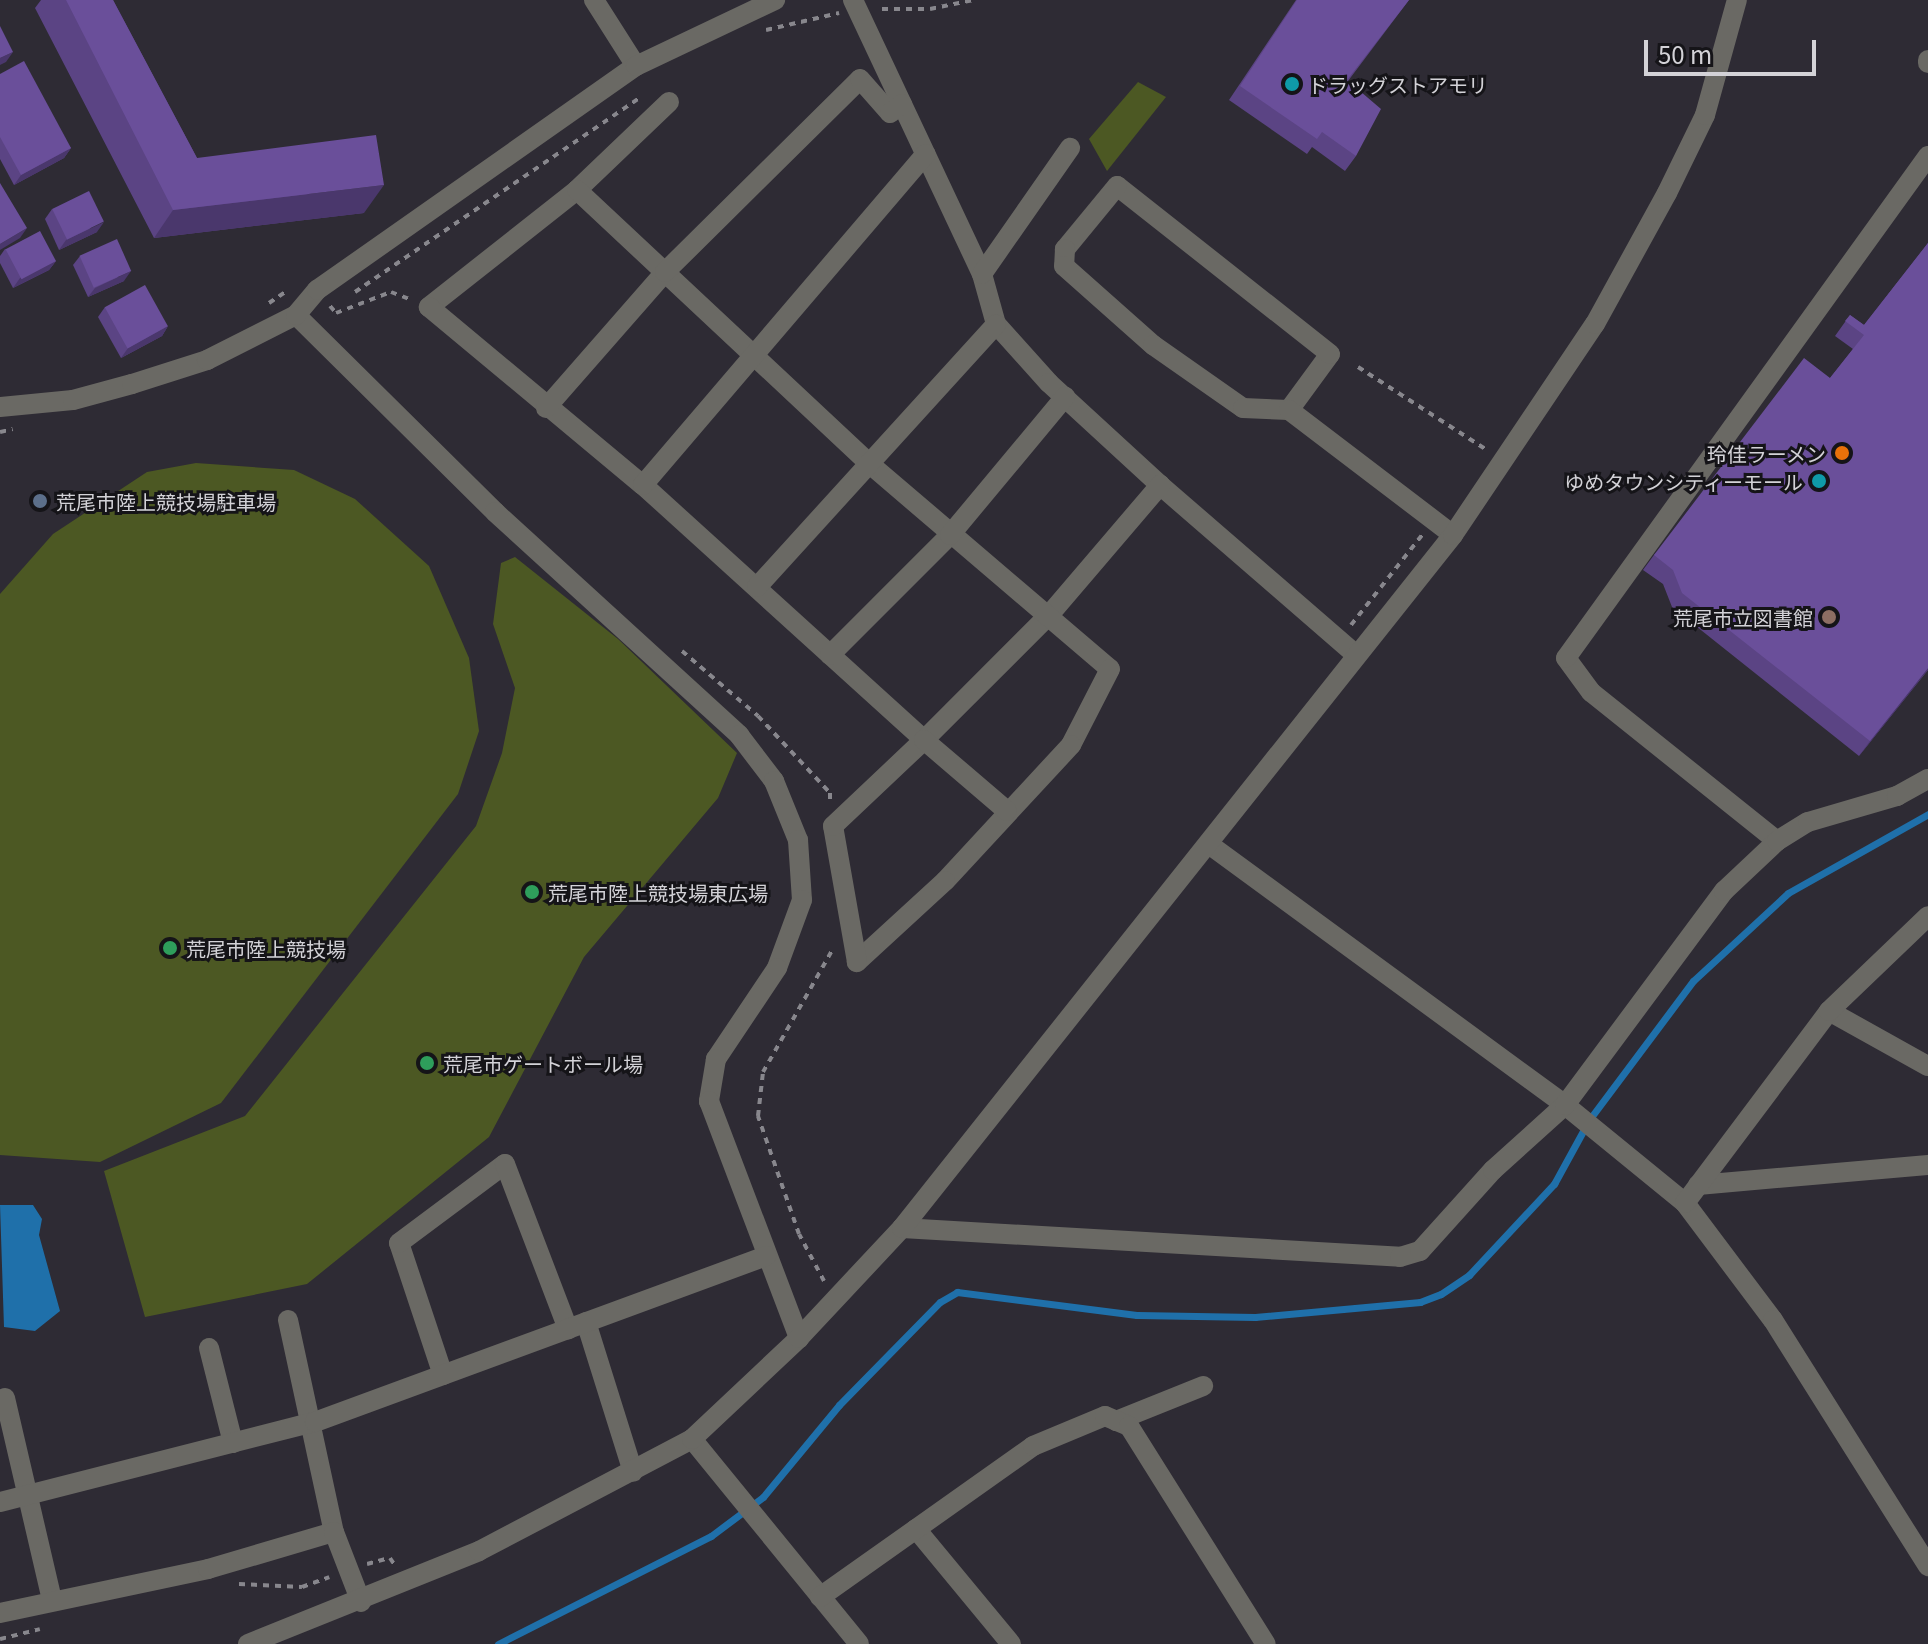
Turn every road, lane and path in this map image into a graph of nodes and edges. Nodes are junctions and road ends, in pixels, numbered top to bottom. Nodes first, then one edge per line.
1 (594, 0) edge
2 (775, 0) edge
3 (973, 0) edge
4 (1737, 0) edge
5 (857, 7) edge
6 (881, 9) junction
7 (885, 23) dead end
8 (755, 34) dead end
9 (636, 66) junction
10 (645, 94) dead end
11 (669, 102) dead end
12 (902, 104) junction
13 (1070, 148) dead end
14 (926, 154) junction
15 (1928, 156) edge
16 (577, 190) junction
17 (665, 272) junction
18 (982, 274) junction
19 (352, 294) dead end
20 (324, 298) junction
21 (340, 300) dead end
22 (429, 307) junction
23 (299, 319) junction
24 (996, 324) junction
25 (752, 352) junction
26 (1358, 367) dead end
27 (1065, 397) junction
28 (0, 407) edge
29 (546, 408) junction
30 (1289, 410) junction
31 (1493, 442) dead end
32 (1487, 450) junction
33 (1478, 462) dead end
34 (871, 465) junction
35 (643, 485) junction
36 (1160, 485) junction
37 (1434, 519) junction
38 (950, 535) junction
39 (1453, 535) junction
40 (757, 587) junction
41 (1050, 614) junction
42 (1337, 619) dead end
43 (830, 655) junction
44 (1356, 655) junction
45 (924, 740) junction
46 (1928, 779) edge
47 (1007, 811) junction
48 (1777, 841) junction
49 (1210, 845) junction
50 (1928, 916) edge
51 (1829, 1011) junction
52 (1928, 1066) edge
53 (1568, 1108) junction
54 (1928, 1165) edge
55 (1698, 1185) junction
56 (1685, 1203) junction
57 (902, 1228) junction
58 (766, 1256) junction
59 (288, 1320) dead end
60 (577, 1325) junction
61 (799, 1338) junction
62 (209, 1348) dead end
63 (443, 1375) junction
64 (1203, 1386) dead end
65 (5, 1398) dead end
66 (1116, 1421) junction
67 (310, 1423) junction
68 (692, 1439) junction
69 (233, 1443) junction
70 (633, 1472) junction
71 (27, 1495) junction
72 (0, 1502) edge
73 (916, 1529) junction
74 (334, 1532) junction
75 (1928, 1566) edge
76 (349, 1570) junction
77 (399, 1570) dead end
78 (223, 1583) dead end
79 (820, 1597) junction
80 (52, 1600) junction
81 (361, 1602) junction
82 (0, 1613) edge
83 (43, 1628) dead end
84 (0, 1639) edge
85 (248, 1644) edge
86 (859, 1644) edge
87 (1011, 1644) edge
88 (1266, 1644) edge

1 - 9 street
2 - 9 street
3 - 6 path
4 - 39 street
5 - 6 path
5 - 8 path
5 - 12 street
6 - 7 path
9 - 20 street
10 - 19 path
11 - 16 street
12 - 14 street
12 - 17 street
13 - 18 street
14 - 18 street
14 - 25 street
15 - 48 street
16 - 17 street
16 - 22 street
17 - 25 street
17 - 29 street
18 - 24 street
20 - 21 path
20 - 22 path
20 - 23 street
20 - 23 path
22 - 29 street
23 - 28 street
23 - 58 street
24 - 27 street
24 - 34 street
25 - 34 street
25 - 35 street
26 - 32 path
27 - 36 street
27 - 38 street
29 - 35 street
30 - 30 street
30 - 37 street
31 - 32 path
32 - 33 path
34 - 38 street
34 - 40 street
35 - 40 street
36 - 41 street
36 - 44 street
37 - 39 street
37 - 42 path
38 - 41 street
38 - 43 street
39 - 44 street
40 - 43 street
41 - 45 street
41 - 47 street
43 - 45 street
44 - 49 street
45 - 47 street
45 - 47 street
46 - 48 street
48 - 53 street
49 - 53 street
49 - 57 street
50 - 51 street
51 - 52 street
51 - 55 street
53 - 56 street
53 - 57 street
54 - 55 street
55 - 56 street
56 - 75 street
57 - 61 street
58 - 60 street
58 - 61 street
59 - 67 street
60 - 63 street
60 - 63 street
60 - 70 street
61 - 68 street
62 - 69 street
63 - 67 street
64 - 66 street
65 - 71 street
66 - 73 street
66 - 88 street
67 - 69 street
67 - 74 street
68 - 70 street
68 - 79 street
69 - 71 street
70 - 81 street
71 - 72 street
71 - 80 street
73 - 79 street
73 - 87 street
74 - 76 street
74 - 80 street
76 - 77 path
76 - 78 path
76 - 81 street
79 - 86 street
80 - 82 street
81 - 85 street
83 - 84 path

